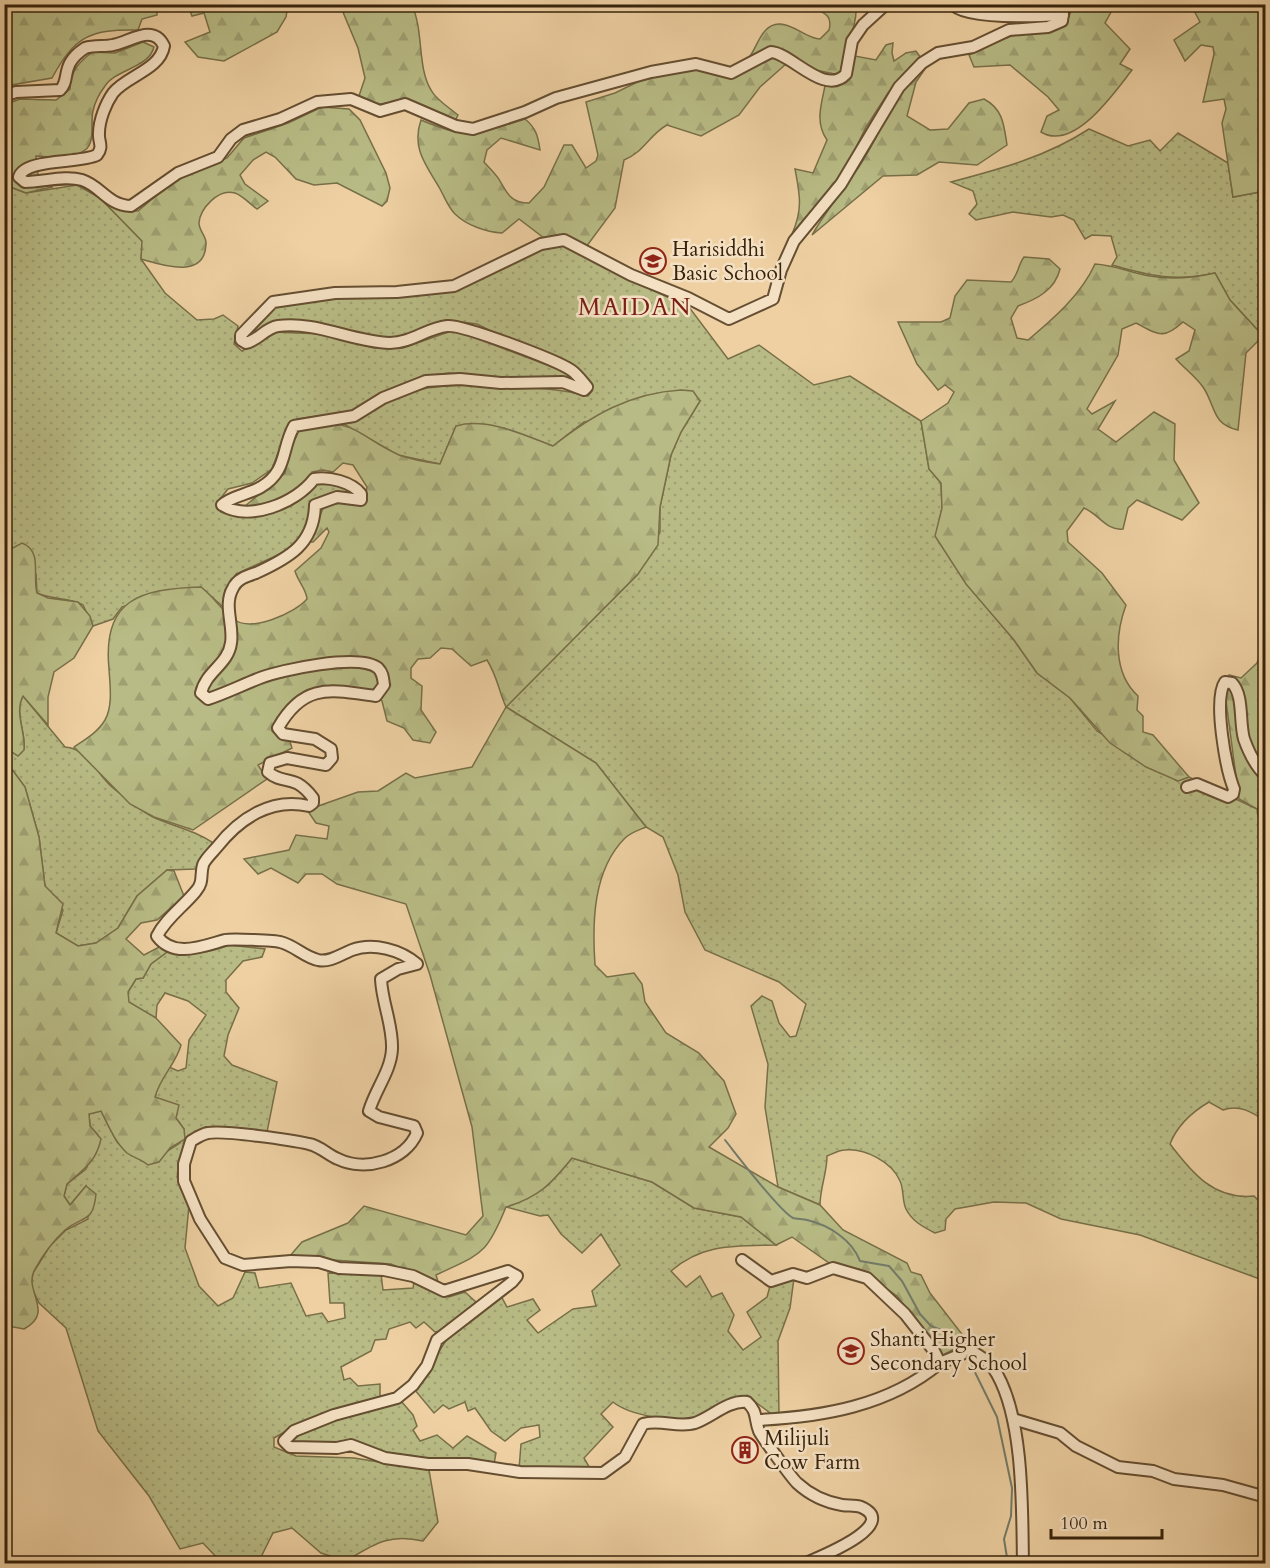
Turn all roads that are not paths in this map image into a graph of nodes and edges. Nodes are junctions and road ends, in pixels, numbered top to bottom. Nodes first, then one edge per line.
1 (886, 4) edge
2 (954, 4) edge
3 (1063, 10) edge
4 (4, 96) edge
5 (1266, 776) edge
6 (1187, 787) dead end
7 (742, 1260) dead end
8 (940, 1363) junction
9 (1013, 1419) junction
10 (757, 1420) junction
11 (1266, 1497) edge
12 (758, 1563) edge
13 (785, 1563) edge
14 (798, 1563) edge
15 (1023, 1563) edge

1 - 4 street
2 - 3 street
3 - 10 street
5 - 6 street
7 - 8 street
8 - 9 street
8 - 10 street
9 - 11 street
9 - 15 street
10 - 14 street
12 - 13 street

